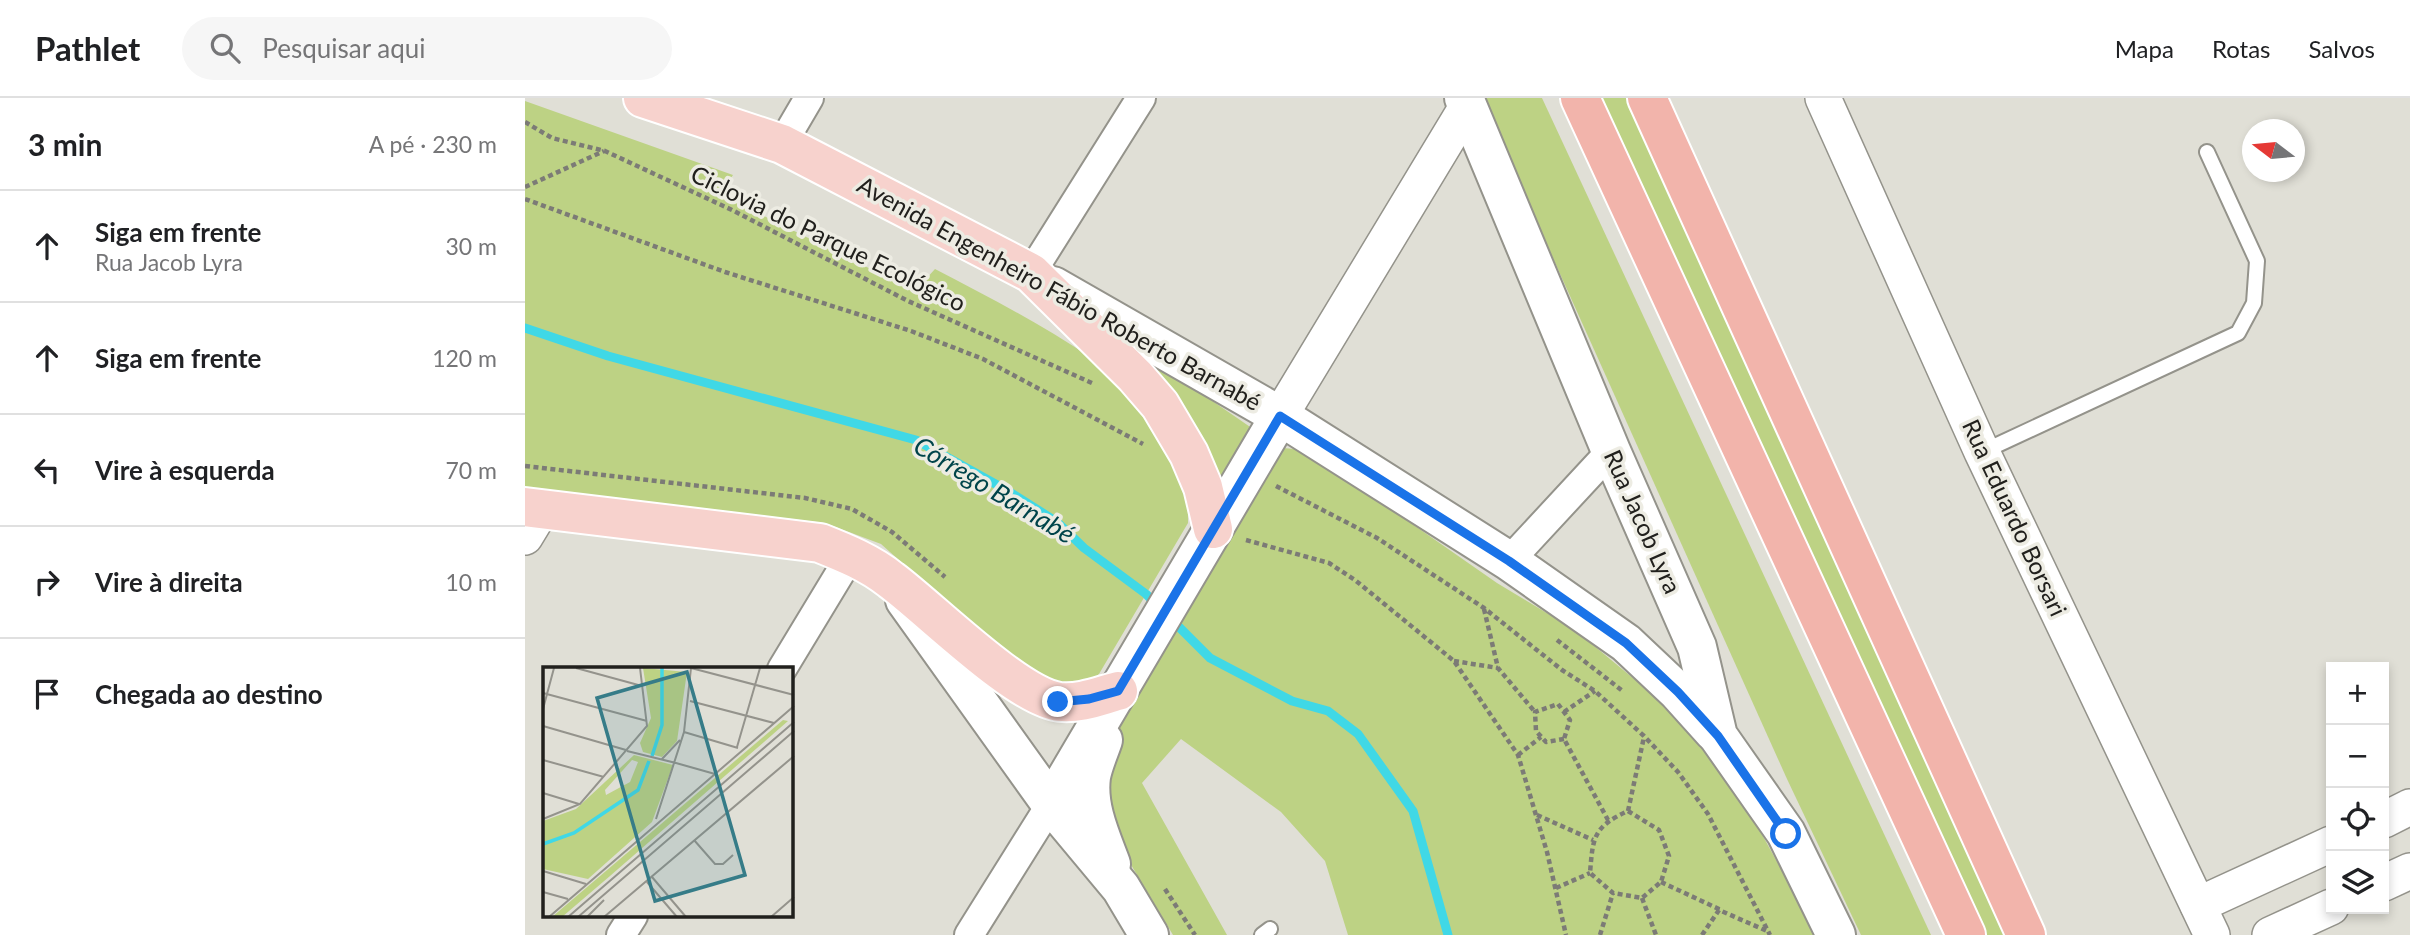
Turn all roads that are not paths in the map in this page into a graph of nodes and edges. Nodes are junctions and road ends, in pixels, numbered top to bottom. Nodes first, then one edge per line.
1 (643, 98) edge
2 (809, 98) edge
3 (1140, 98) edge
4 (1580, 98) edge
5 (1647, 98) edge
6 (1823, 98) edge
7 (1466, 102) edge
8 (782, 144) junction
9 (2207, 152) dead end
10 (1031, 274) junction
11 (1280, 416) junction
12 (1611, 451) junction
13 (1982, 452) junction
14 (531, 518) edge
15 (1216, 541) junction
16 (851, 555) junction
17 (1509, 561) junction
18 (889, 578) junction
19 (783, 667) edge
20 (1122, 682) junction
21 (1718, 736) junction
22 (1051, 804) junction
23 (2410, 807) edge
24 (2389, 818) edge
25 (1979, 834) junction
26 (2326, 847) edge
27 (2410, 871) edge
28 (2389, 881) edge
29 (1121, 888) junction
30 (2326, 909) edge
31 (632, 918) edge
32 (2205, 920) edge
33 (621, 935) edge
34 (969, 935) edge
35 (1149, 935) edge
36 (1836, 935) edge
37 (1966, 935) edge
38 (2026, 935) edge
39 (2034, 935) edge
40 (2270, 935) edge

1 - 8 main road, Avenida Engenheiro Fábio Roberto Barnabé
2 - 8 street
3 - 10 street
4 - 37 highway
5 - 25 highway
6 - 13 street, Rua Eduardo Borsari
7 - 11 street
7 - 12 main road, Rua Jacob Lyra
8 - 10 main road, Avenida Engenheiro Fábio Roberto Barnabé
9 - 13 lane
10 - 11 main road, Avenida Engenheiro Fábio Roberto Barnabé
10 - 15 main road
11 - 15 main road
11 - 17 main road, Avenida Engenheiro Fábio Roberto Barnabé
12 - 17 street
12 - 21 main road, Rua Jacob Lyra
13 - 32 street, Rua Eduardo Borsari
14 - 16 main road
15 - 20 main road
16 - 18 main road
16 - 19 street
17 - 21 main road, Avenida Engenheiro Fábio Roberto Barnabé
18 - 20 main road
18 - 22 main road
20 - 22 main road
20 - 29 main road
21 - 36 main road, Rua Jacob Lyra
22 - 29 main road
22 - 34 street
23 - 24 street
25 - 38 highway
25 - 39 highway
26 - 32 street
27 - 28 street
29 - 35 main road
30 - 40 street
31 - 33 street

